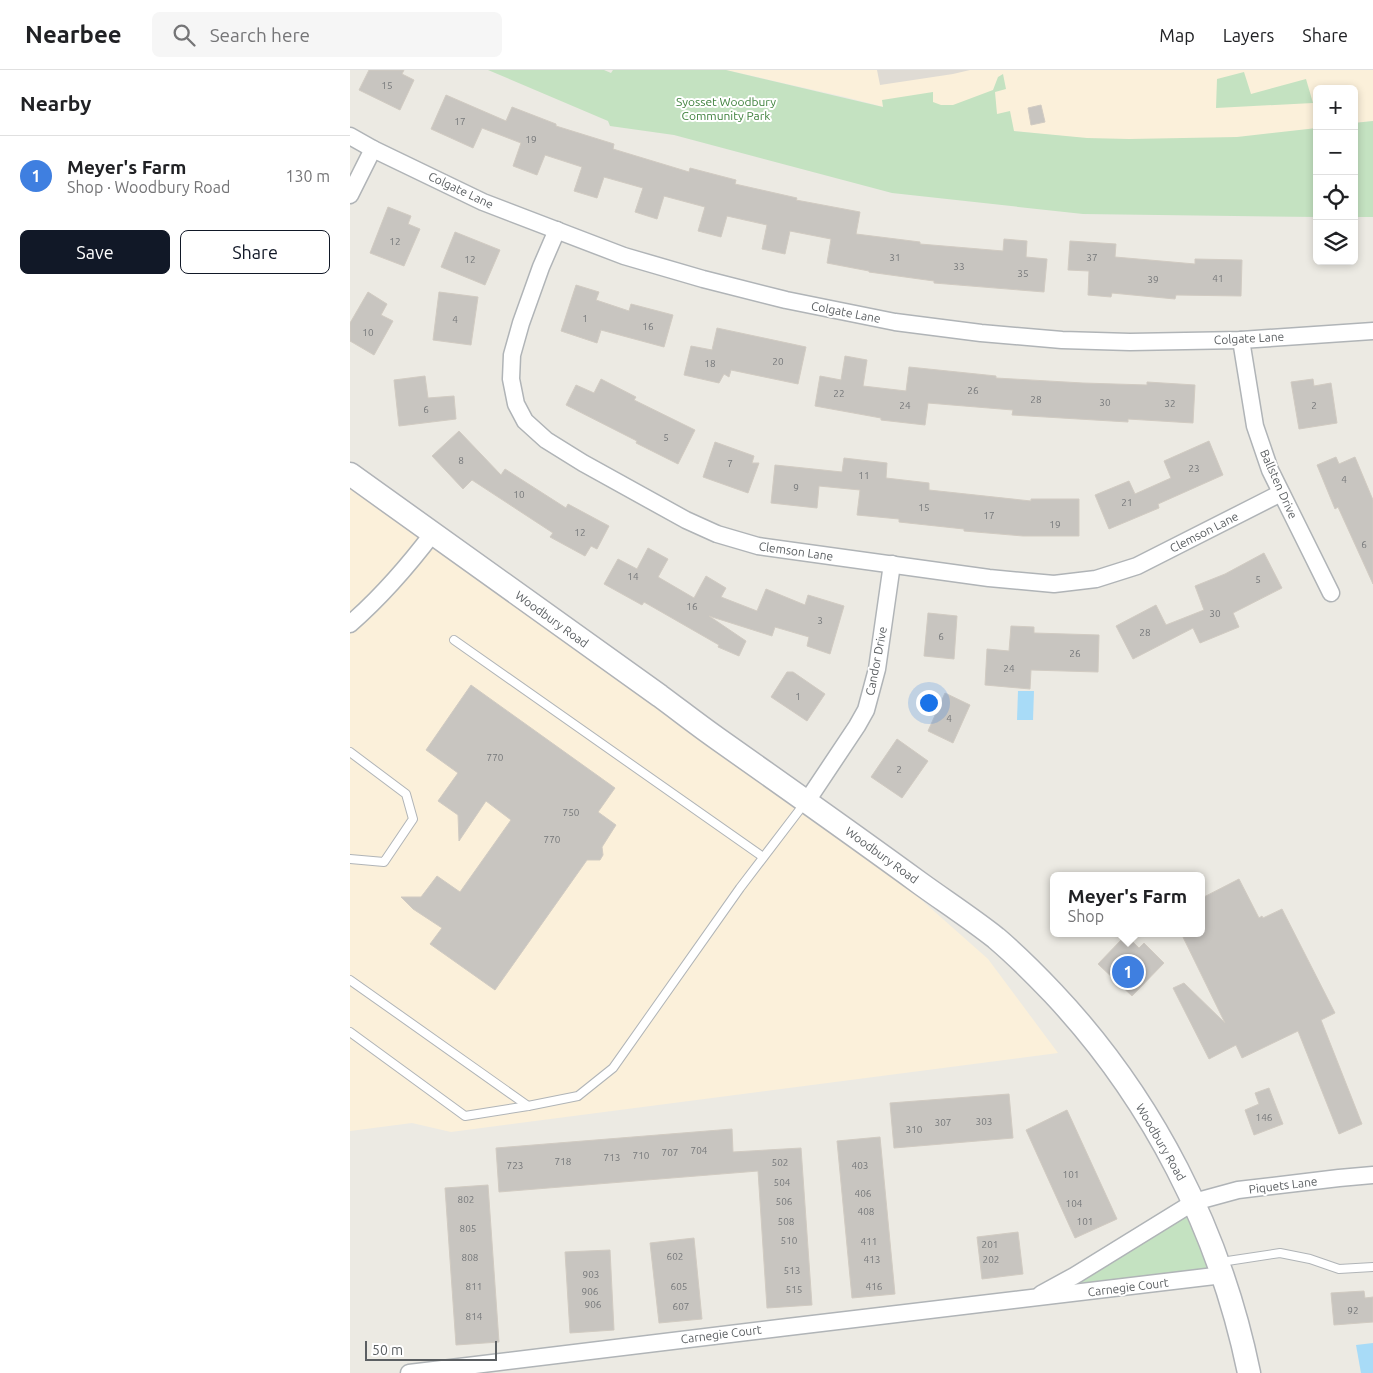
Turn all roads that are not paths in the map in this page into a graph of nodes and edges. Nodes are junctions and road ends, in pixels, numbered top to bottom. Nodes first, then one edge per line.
1 (350, 136) edge
2 (373, 149) junction
3 (350, 195) edge
4 (557, 230) junction
5 (1373, 331) edge
6 (1241, 340) junction
7 (350, 474) edge
8 (1281, 493) junction
9 (433, 533) junction
10 (892, 564) junction
11 (1331, 594) dead end
12 (350, 624) edge
13 (454, 640) dead end
14 (350, 752) edge
15 (807, 800) junction
16 (763, 857) junction
17 (350, 858) edge
18 (350, 980) edge
19 (350, 1032) edge
20 (528, 1106) junction
21 (1373, 1175) edge
22 (1194, 1202) junction
23 (1373, 1267) edge
24 (1221, 1269) junction
25 (1033, 1298) junction
26 (409, 1373) edge
27 (1249, 1373) edge

1 - 2 street, Colgate Lane
2 - 3 street
2 - 4 street, Colgate Lane
4 - 6 street, Colgate Lane
4 - 10 street, Clemson Lane
5 - 6 street, Colgate Lane
6 - 8 street, Ballsten Drive
7 - 9 main road, Woodbury Road
8 - 10 street, Clemson Lane
8 - 11 street, Ballsten Drive
9 - 12 street
9 - 15 main road, Woodbury Road
10 - 15 street, Candor Drive
13 - 16 lane
14 - 17 lane
15 - 16 lane
15 - 22 main road, Woodbury Road
16 - 20 lane
18 - 20 lane
19 - 20 lane
21 - 22 street, Piquets Lane
22 - 24 main road, Woodbury Road
22 - 25 street, Carnegie Court
23 - 24 lane
24 - 25 street, Carnegie Court
24 - 27 main road, Woodbury Road
25 - 26 street, Carnegie Court

